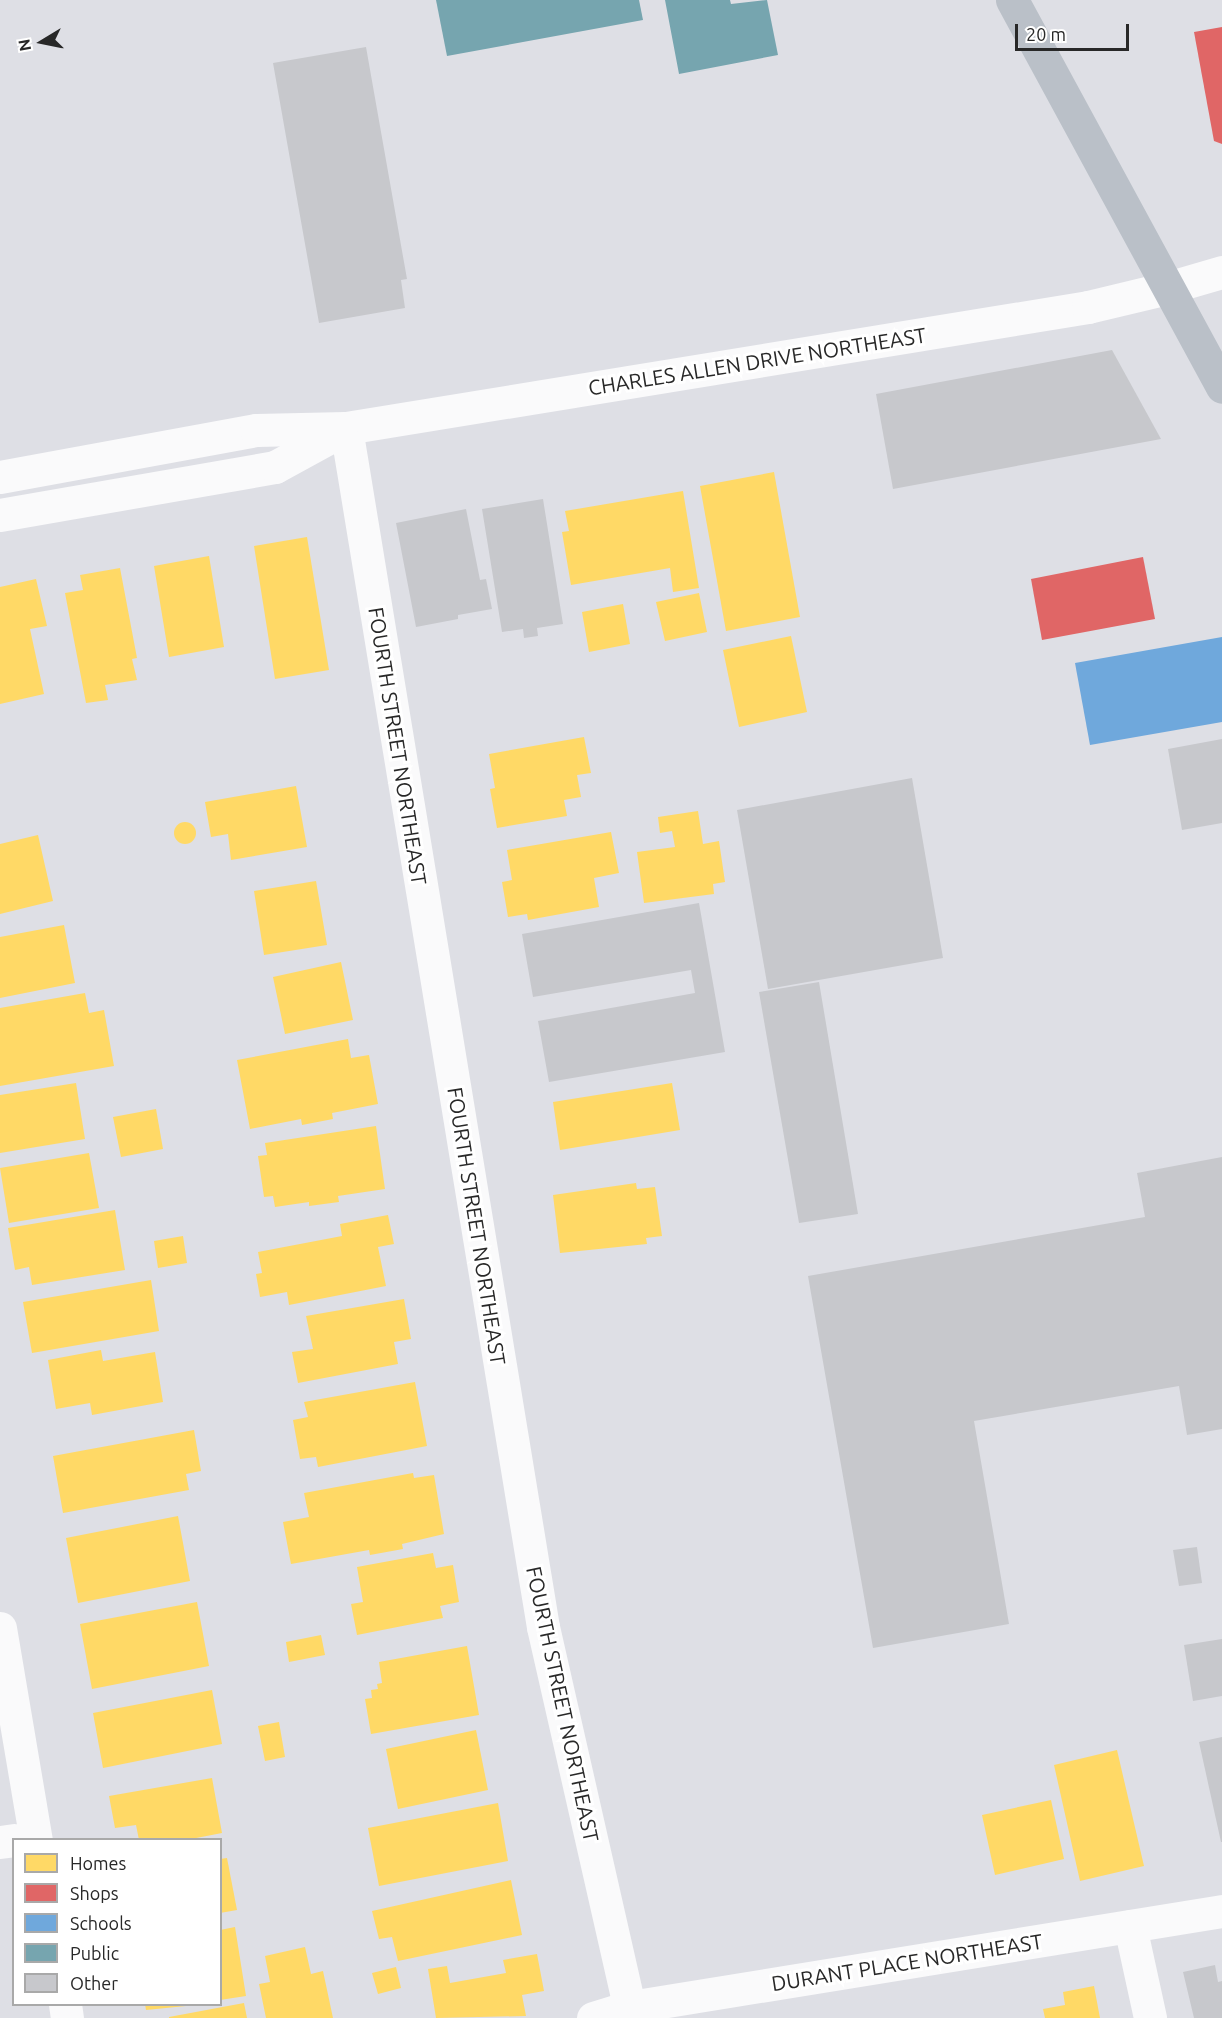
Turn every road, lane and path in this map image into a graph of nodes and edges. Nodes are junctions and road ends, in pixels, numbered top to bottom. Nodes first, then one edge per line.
1 (1012, 0) edge
2 (1222, 272) edge
3 (1167, 288) junction
4 (1222, 387) edge
5 (345, 428) junction
6 (0, 477) edge
7 (0, 515) edge
8 (0, 1628) edge
9 (27, 1838) edge
10 (1222, 1911) edge
11 (1130, 1926) junction
12 (631, 2013) edge
13 (593, 2018) edge
14 (1150, 2018) edge

1 - 3 highway
2 - 3 street, CHARLES ALLEN DRIVE NORTHEAST
3 - 4 highway
3 - 5 street, CHARLES ALLEN DRIVE NORTHEAST
5 - 6 street, CHARLES ALLEN DRIVE NORTHEAST
5 - 7 street, CHARLES ALLEN DRIVE NORTHEAST
5 - 12 street, FOURTH STREET NORTHEAST
8 - 9 street
10 - 11 street, DURANT PLACE NORTHEAST
11 - 12 street, DURANT PLACE NORTHEAST
11 - 14 street
12 - 13 street, DURANT PLACE NORTHEAST

